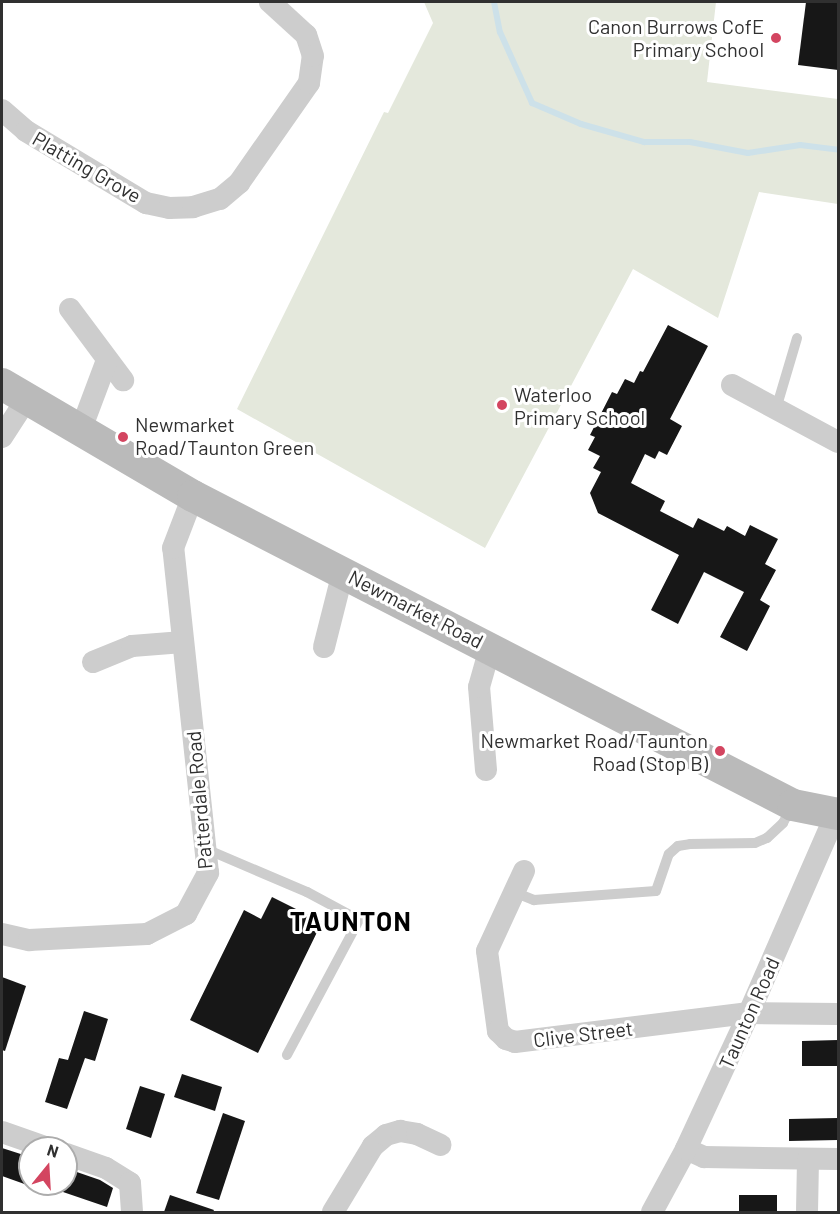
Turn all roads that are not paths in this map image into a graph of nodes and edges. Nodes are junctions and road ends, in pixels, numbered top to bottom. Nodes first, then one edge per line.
1 (270, 2) edge
2 (2, 110) edge
3 (70, 309) dead end
4 (797, 338) dead end
5 (107, 360) junction
6 (123, 380) dead end
7 (732, 385) dead end
8 (14, 392) edge
9 (776, 409) junction
10 (80, 432) junction
11 (2, 437) edge
12 (838, 442) edge
13 (193, 496) junction
14 (343, 572) junction
15 (183, 642) junction
16 (324, 647) dead end
17 (490, 648) junction
18 (93, 662) dead end
19 (486, 770) dead end
20 (792, 805) junction
21 (838, 812) edge
22 (206, 849) junction
23 (524, 871) dead end
24 (514, 892) junction
25 (2, 934) edge
26 (749, 1013) junction
27 (838, 1014) edge
28 (287, 1055) dead end
29 (2, 1132) edge
30 (18, 1138) edge
31 (441, 1145) dead end
32 (686, 1149) junction
33 (78, 1158) edge
34 (838, 1159) edge
35 (808, 1160) junction
36 (132, 1212) edge
37 (333, 1212) edge
38 (652, 1212) edge
39 (807, 1212) edge

1 - 2 street, Platting Grove
3 - 5 street
4 - 9 lane
5 - 6 street
5 - 10 street
7 - 9 street
8 - 10 street, Newmarket Road
8 - 11 street
9 - 12 street
10 - 13 street, Newmarket Road
13 - 14 street, Newmarket Road
13 - 15 street, Patterdale Road
14 - 16 street
14 - 17 street, Newmarket Road
15 - 18 street
15 - 22 street, Patterdale Road
17 - 19 street
17 - 20 street, Newmarket Road
20 - 21 street, Newmarket Road
20 - 24 lane
21 - 26 street, Taunton Road
22 - 25 street, Patterdale Road
22 - 28 lane
23 - 24 street, Clive Street
24 - 26 street, Clive Street
26 - 27 street, Clive Street
26 - 32 street, Taunton Road
29 - 30 street
31 - 37 street
32 - 35 street
32 - 38 street, Taunton Road
33 - 36 street
34 - 35 street
35 - 39 street

